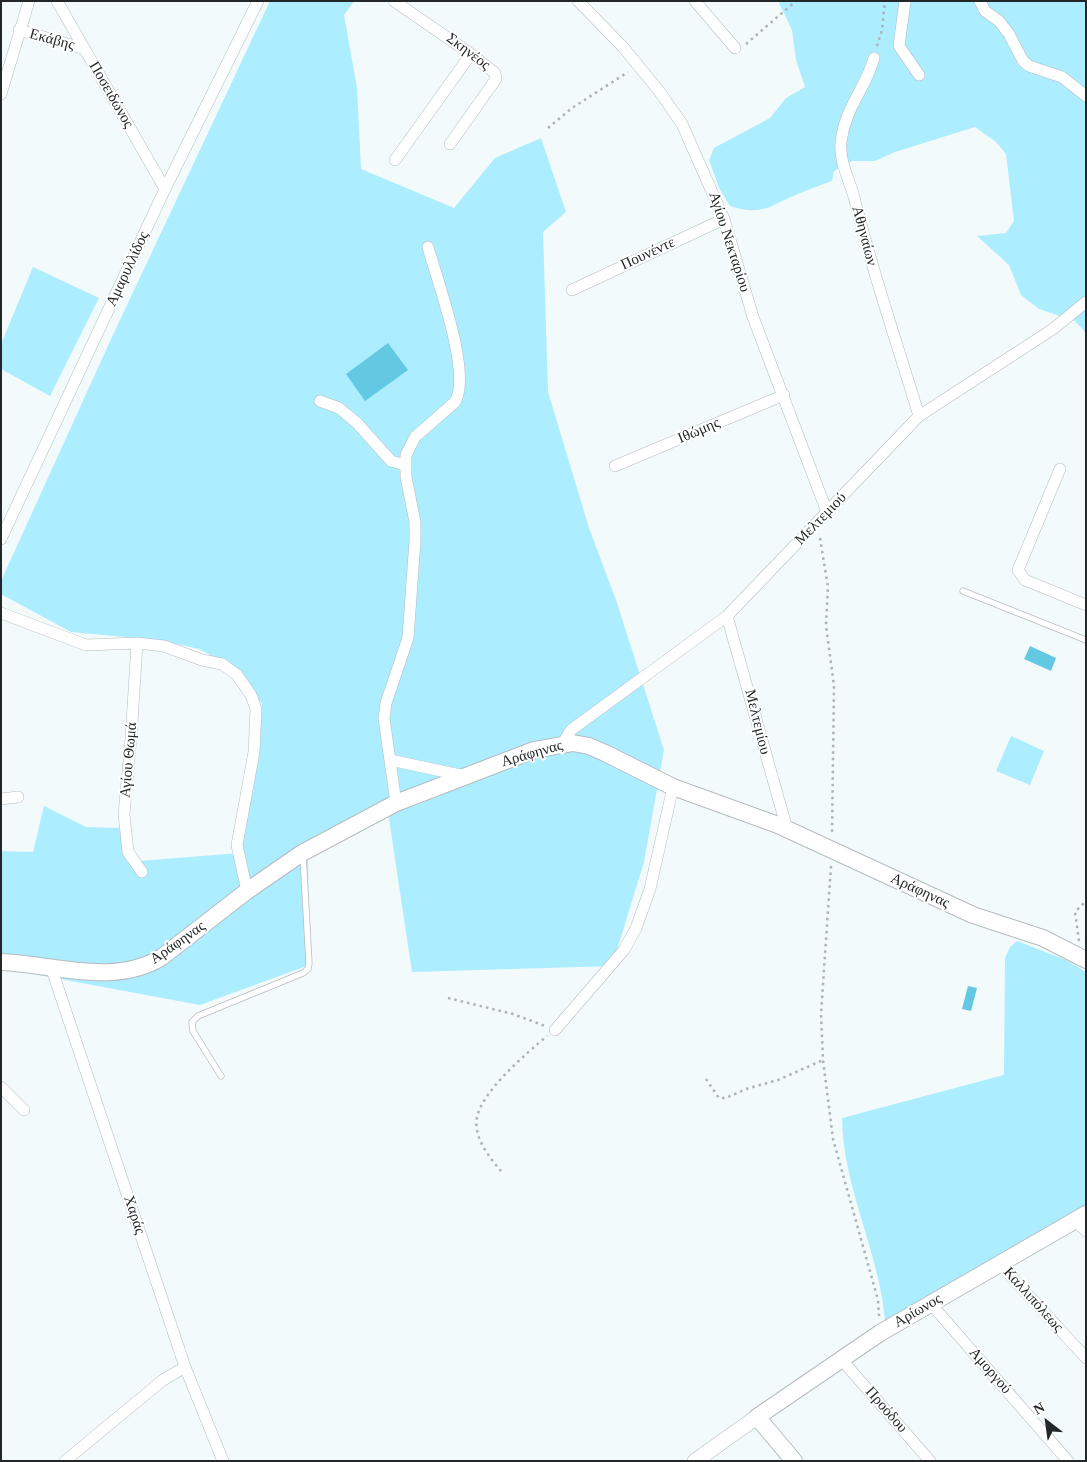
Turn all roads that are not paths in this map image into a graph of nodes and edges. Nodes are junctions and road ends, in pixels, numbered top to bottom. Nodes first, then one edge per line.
1 (29, 1) edge
2 (57, 1) edge
3 (258, 1) edge
4 (394, 1) edge
5 (578, 1) edge
6 (695, 1) edge
7 (906, 1) edge
8 (980, 1) edge
9 (19, 30) junction
10 (735, 48) road end
11 (85, 49) junction
12 (471, 54) junction
13 (874, 58) road end
14 (919, 75) dead end
15 (1, 94) edge
16 (1086, 96) edge
17 (450, 144) dead end
18 (395, 160) dead end
19 (166, 189) junction
20 (724, 219) junction
21 (428, 247) dead end
22 (572, 290) dead end
23 (1086, 302) edge
24 (784, 395) junction
25 (320, 401) dead end
26 (919, 416) junction
27 (405, 464) junction
28 (615, 466) dead end
29 (1060, 469) dead end
30 (827, 512) junction
31 (1, 539) edge
32 (963, 591) dead end
33 (1086, 605) edge
34 (2, 612) edge
35 (726, 616) junction
36 (1086, 640) edge
37 (137, 643) junction
38 (563, 744) junction
39 (390, 760) junction
40 (465, 776) junction
41 (672, 786) junction
42 (18, 797) dead end
43 (1, 799) edge
44 (396, 803) junction
45 (787, 829) junction
46 (302, 853) junction
47 (142, 872) dead end
48 (247, 891) junction
49 (1082, 958) edge
50 (1, 962) edge
51 (51, 967) junction
52 (555, 1030) road end
53 (221, 1076) dead end
54 (1, 1087) edge
55 (24, 1110) dead end
56 (1082, 1222) edge
57 (1000, 1264) junction
58 (931, 1304) junction
59 (1086, 1358) edge
60 (841, 1359) junction
61 (184, 1367) junction
62 (757, 1417) junction
63 (65, 1461) edge
64 (223, 1461) edge
65 (695, 1461) edge
66 (794, 1461) edge
67 (930, 1461) edge
68 (1068, 1461) edge

1 - 9 street, Εκάβης
2 - 11 street, Ποσειδώνος
3 - 19 street, Αμαρυλλίδος
4 - 12 street, Σκηνέος
5 - 20 street, Αγίου Νεκταρίου
6 - 10 street
7 - 14 street
8 - 16 street
9 - 11 street, Εκάβης
9 - 15 street, Εκάβης
11 - 19 street, Ποσειδώνος
12 - 17 street, Σκηνέος
12 - 18 street
13 - 26 street, Αθηναίων
19 - 31 street, Αμαρυλλίδος
20 - 22 street, Πουνέντε
20 - 24 street, Αγίου Νεκταρίου
21 - 27 street
23 - 26 street, Μελτεμιού
24 - 28 street, Ιθώμης
24 - 30 street, Αγίου Νεκταρίου
25 - 27 street
26 - 30 street, Μελτεμιού
27 - 39 street
29 - 33 street
30 - 35 street, Μελτεμιού
32 - 36 lane
34 - 37 street
35 - 38 street, Μελτεμιού
35 - 45 street, Μελτεμίου
37 - 47 street, Αγίου Θωμά
37 - 48 street
38 - 40 main road, Αράφηνας
38 - 41 main road, Αράφηνας
39 - 40 street
39 - 44 street
40 - 44 main road, Αράφηνας
41 - 45 main road, Αράφηνας
41 - 52 street
42 - 43 street
44 - 46 main road, Αράφηνας
45 - 49 main road, Αράφηνας
46 - 48 main road, Αράφηνας
46 - 53 lane
48 - 51 main road, Αράφηνας
50 - 51 main road, Αράφηνας
51 - 61 street, Χαράς
54 - 55 street
56 - 57 main road, Αρίωνος
57 - 58 main road, Αρίωνος
57 - 59 street, Καλλιπόλεως
58 - 60 main road, Αρίωνος
58 - 68 street, Αμοργού
60 - 62 main road, Αρίωνος
60 - 67 street, Προόδου
61 - 63 street
61 - 64 street, Χαράς
62 - 65 street
62 - 66 main road

